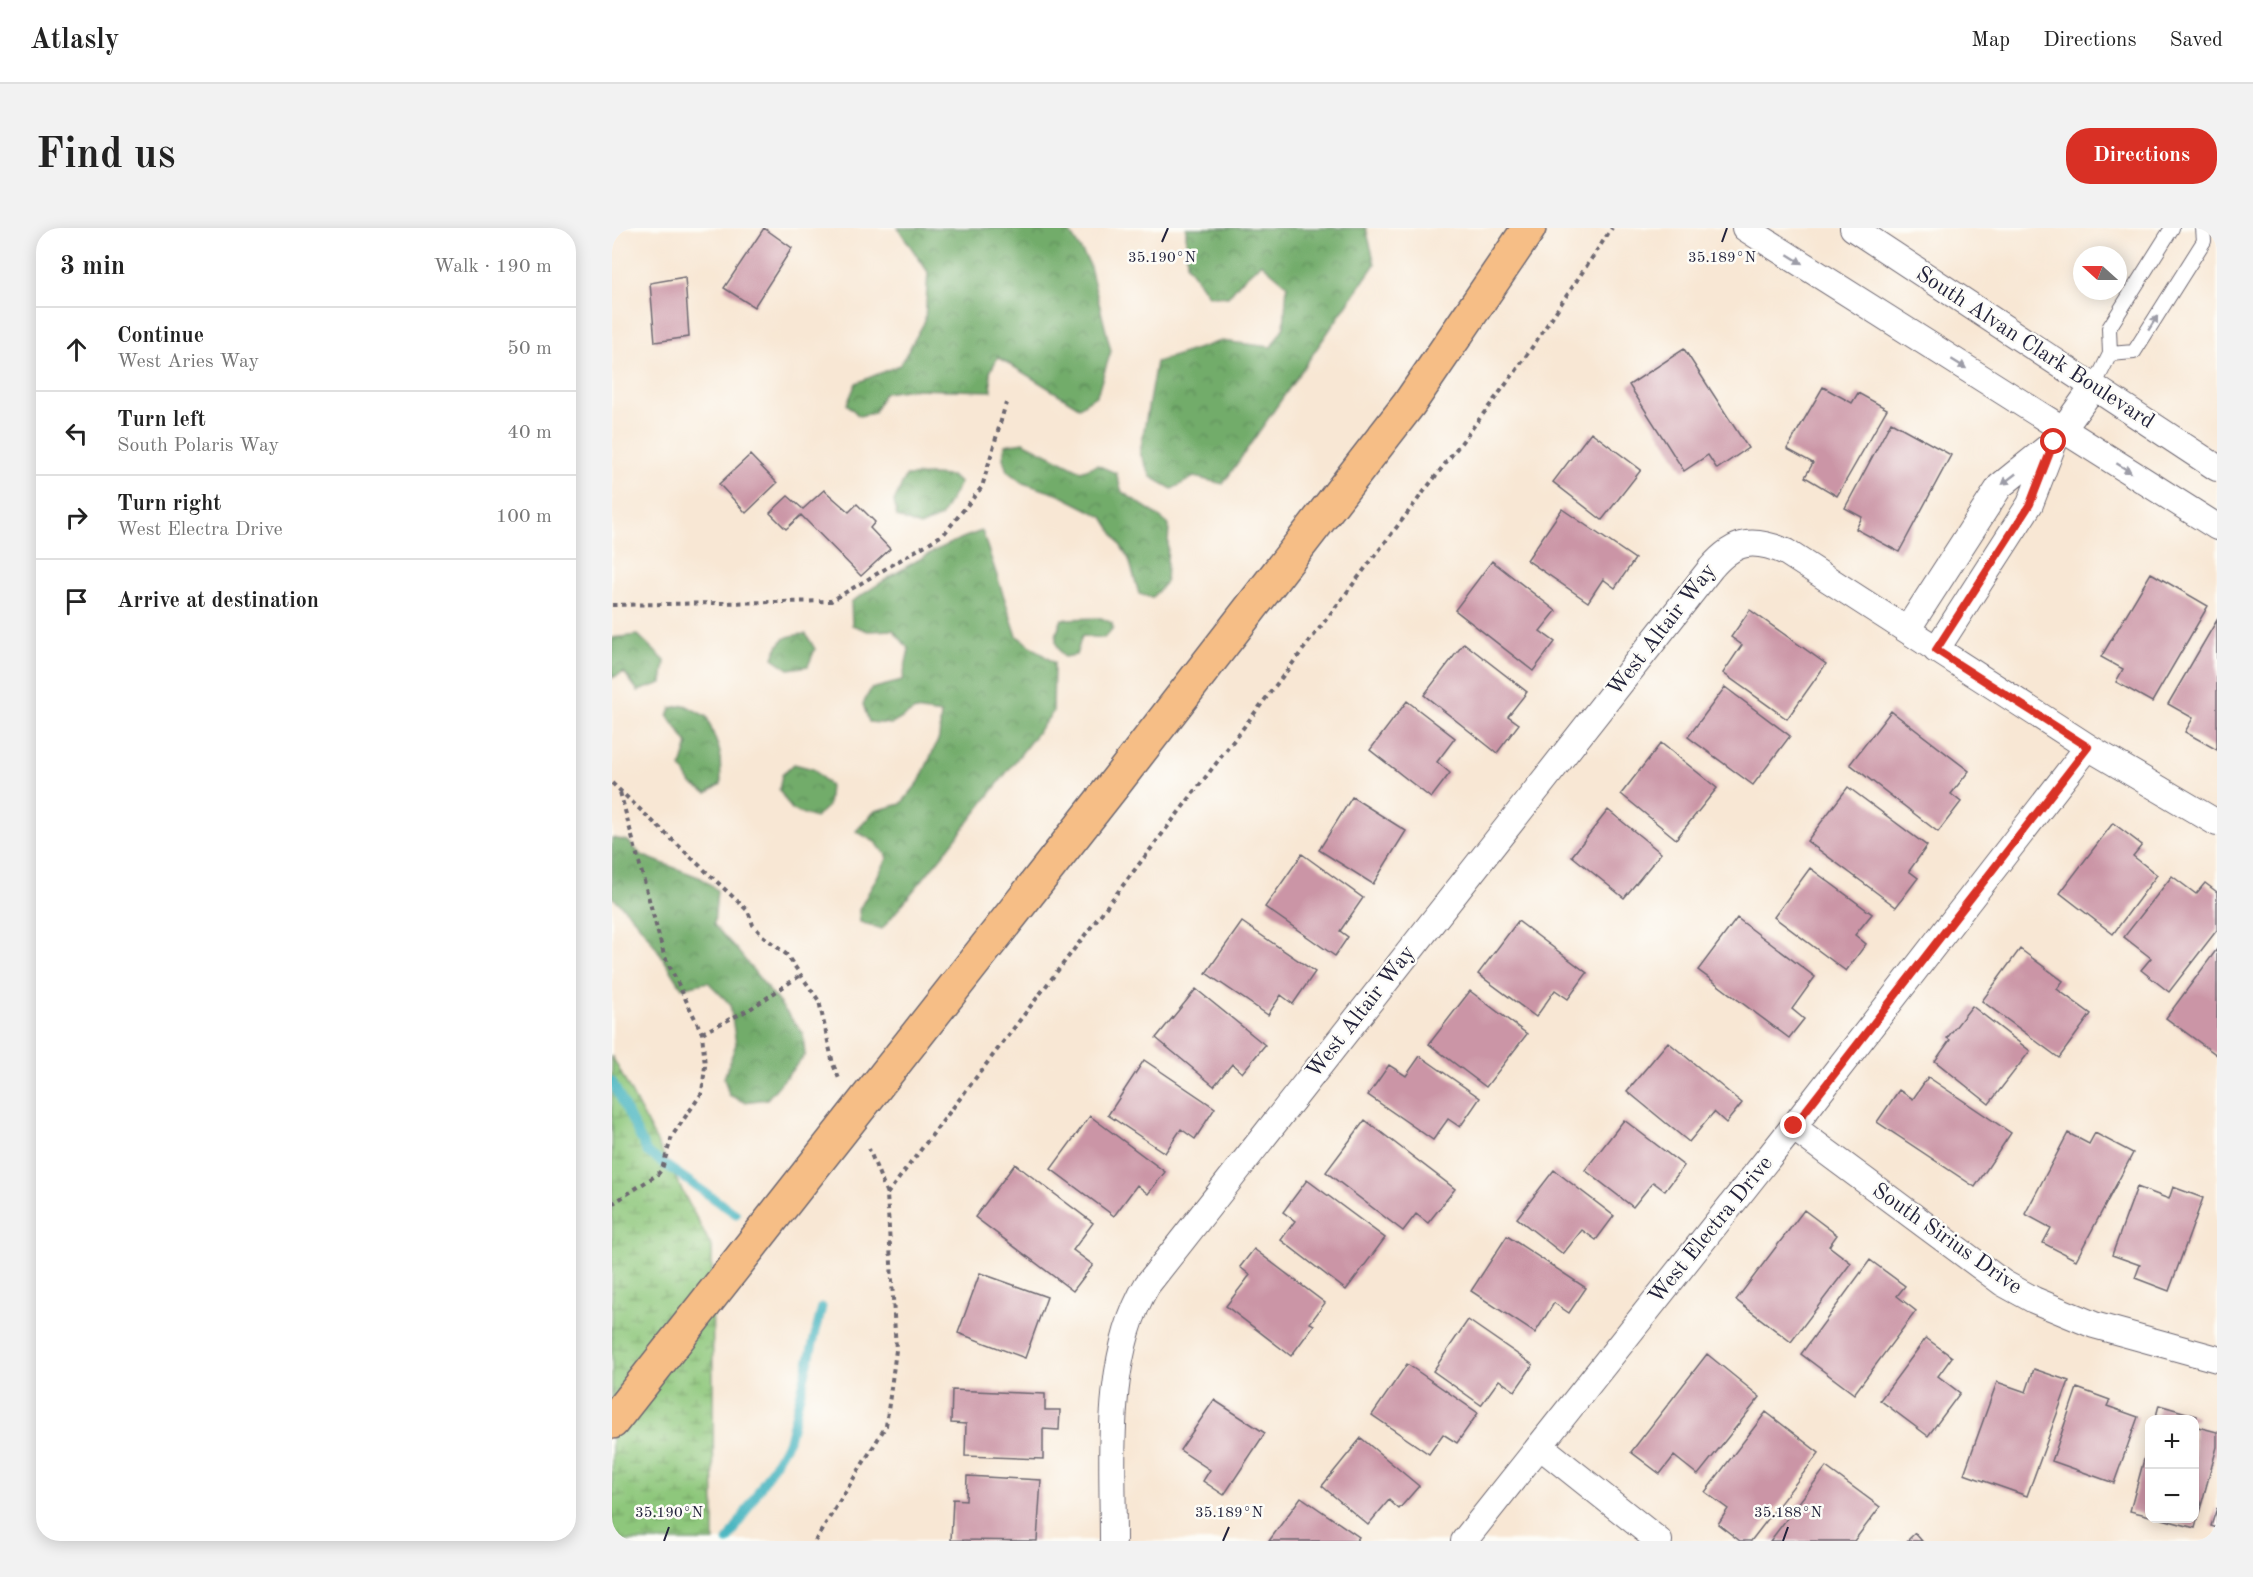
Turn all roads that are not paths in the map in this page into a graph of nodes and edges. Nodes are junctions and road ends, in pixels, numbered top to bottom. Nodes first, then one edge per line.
1 (1529, 228) edge
2 (1745, 228) edge
3 (1853, 228) edge
4 (2172, 228) edge
5 (2204, 228) edge
6 (2110, 354) junction
7 (2094, 386) junction
8 (2059, 436) junction
9 (2217, 468) edge
10 (2217, 527) edge
11 (1907, 630) junction
12 (1936, 650) junction
13 (2088, 747) junction
14 (2217, 823) edge
15 (1794, 1126) junction
16 (2217, 1359) edge
17 (612, 1422) edge
18 (1540, 1446) junction
19 (1113, 1541) edge
20 (1464, 1541) edge
21 (1659, 1541) edge

1 - 17 main road
2 -> 8 street
3 - 7 street, South Alvan Clark Boulevard
4 - 6 lane
6 -> 5 lane
6 - 7 lane
7 - 8 street
7 - 9 street, South Alvan Clark Boulevard
8 -> 10 street
8 -> 11 street
8 - 12 street
11 - 12 street
11 - 19 street, West Altair Way
12 - 13 street
13 - 14 street
13 - 15 street, West Electra Drive
15 - 16 street, South Sirius Drive
15 - 18 street, West Electra Drive
18 - 20 street, West Electra Drive
18 - 21 street

